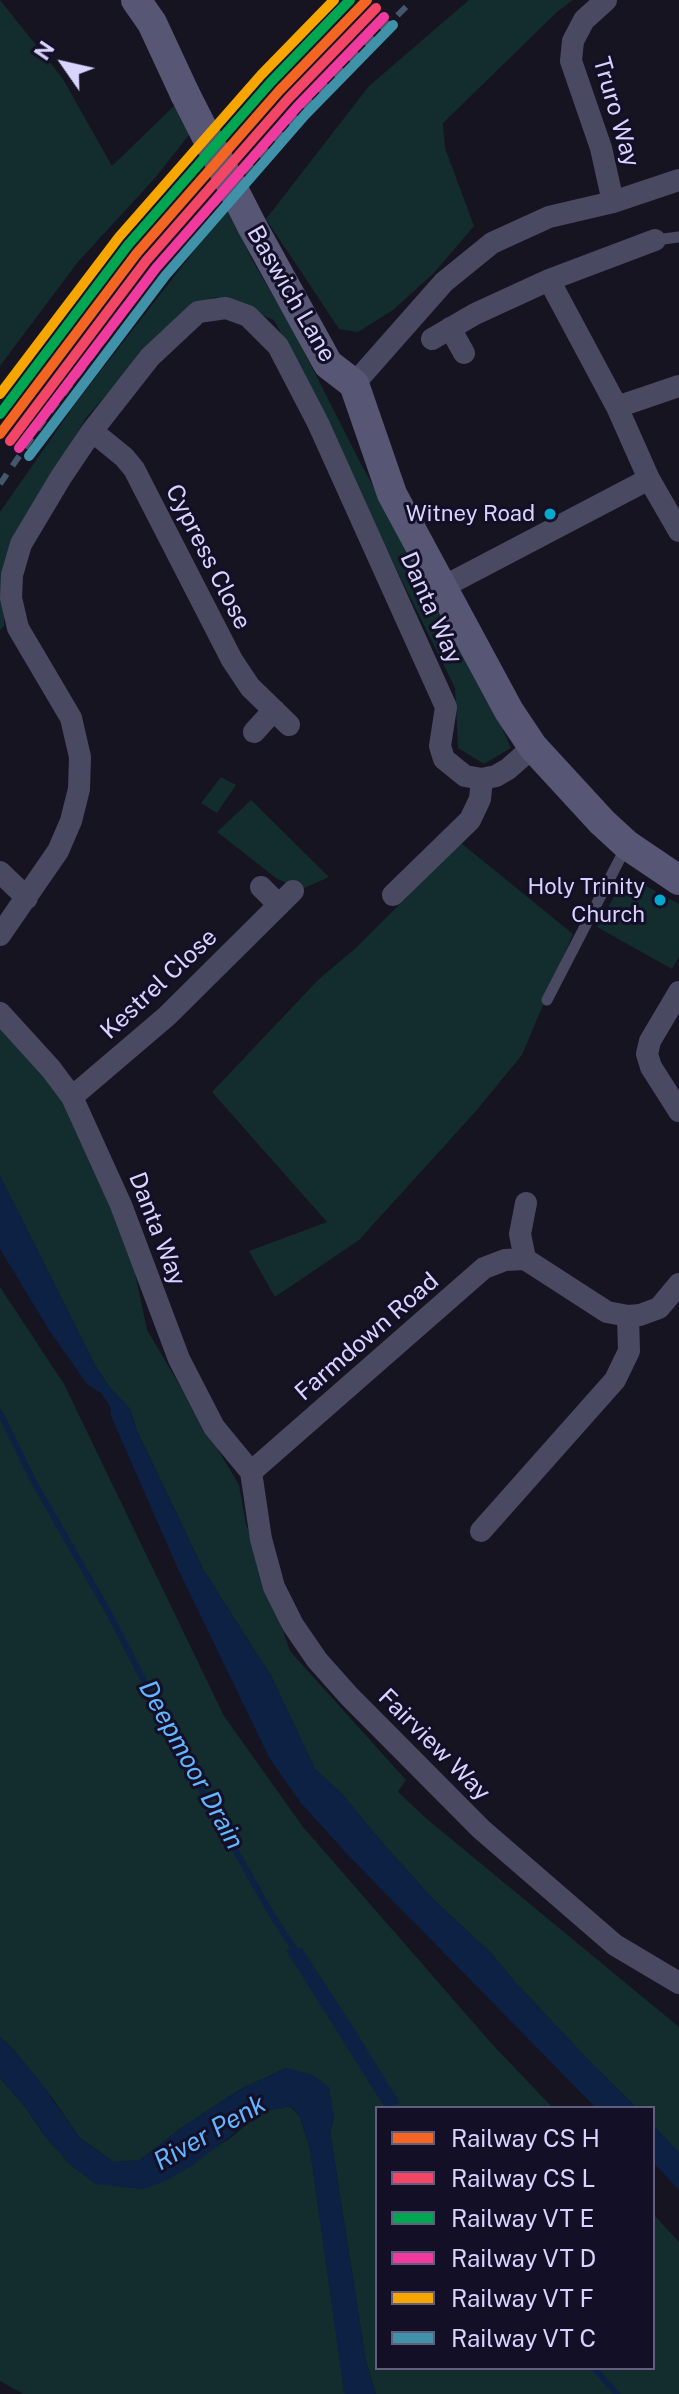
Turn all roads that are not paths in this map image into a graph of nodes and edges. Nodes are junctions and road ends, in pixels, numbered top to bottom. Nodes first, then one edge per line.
1 (136, 0) edge
2 (606, 0) edge
3 (679, 180) edge
4 (613, 202) junction
5 (679, 237) edge
6 (655, 240) joint
7 (549, 280) junction
8 (464, 353) dead end
9 (354, 384) junction
10 (679, 386) edge
11 (617, 407) junction
12 (92, 431) junction
13 (649, 479) junction
14 (679, 531) edge
15 (441, 588) junction
16 (254, 732) dead end
17 (533, 747) junction
18 (482, 779) junction
19 (627, 845) junction
20 (0, 872) edge
21 (679, 880) edge
22 (261, 887) dead end
23 (393, 895) dead end
24 (27, 898) junction
25 (0, 935) edge
26 (679, 992) edge
27 (547, 1000) dead end
28 (0, 1013) edge
29 (72, 1097) junction
30 (679, 1111) edge
31 (526, 1203) dead end
32 (525, 1259) junction
33 (679, 1284) edge
34 (628, 1316) junction
35 (251, 1472) junction
36 (481, 1531) dead end
37 (679, 1983) edge

1 - 9 street, Baswich Lane, bridge
2 - 4 street, Truro Way
3 - 4 street
4 - 9 street
5 - 6 lane
6 - 7 street
7 - 8 street
7 - 11 street
9 - 15 street, Baswich Lane
10 - 11 street
11 - 13 street
12 - 16 street, Cypress Close
12 - 18 street, Danta Way
12 - 24 street, Danta Way
13 - 14 street
13 - 15 street
15 - 17 street, Baswich Lane
17 - 18 street
17 - 19 street, Baswich Lane
18 - 23 street
19 - 21 street, Baswich Lane
19 - 27 lane
20 - 24 street
22 - 29 street, Kestrel Close
24 - 25 street, Danta Way
26 - 30 street
28 - 29 street, Danta Way
29 - 35 street, Danta Way
31 - 32 street
32 - 34 street
32 - 35 street, Farmdown Road
33 - 34 street
34 - 36 street
35 - 37 street, Fairview Way

